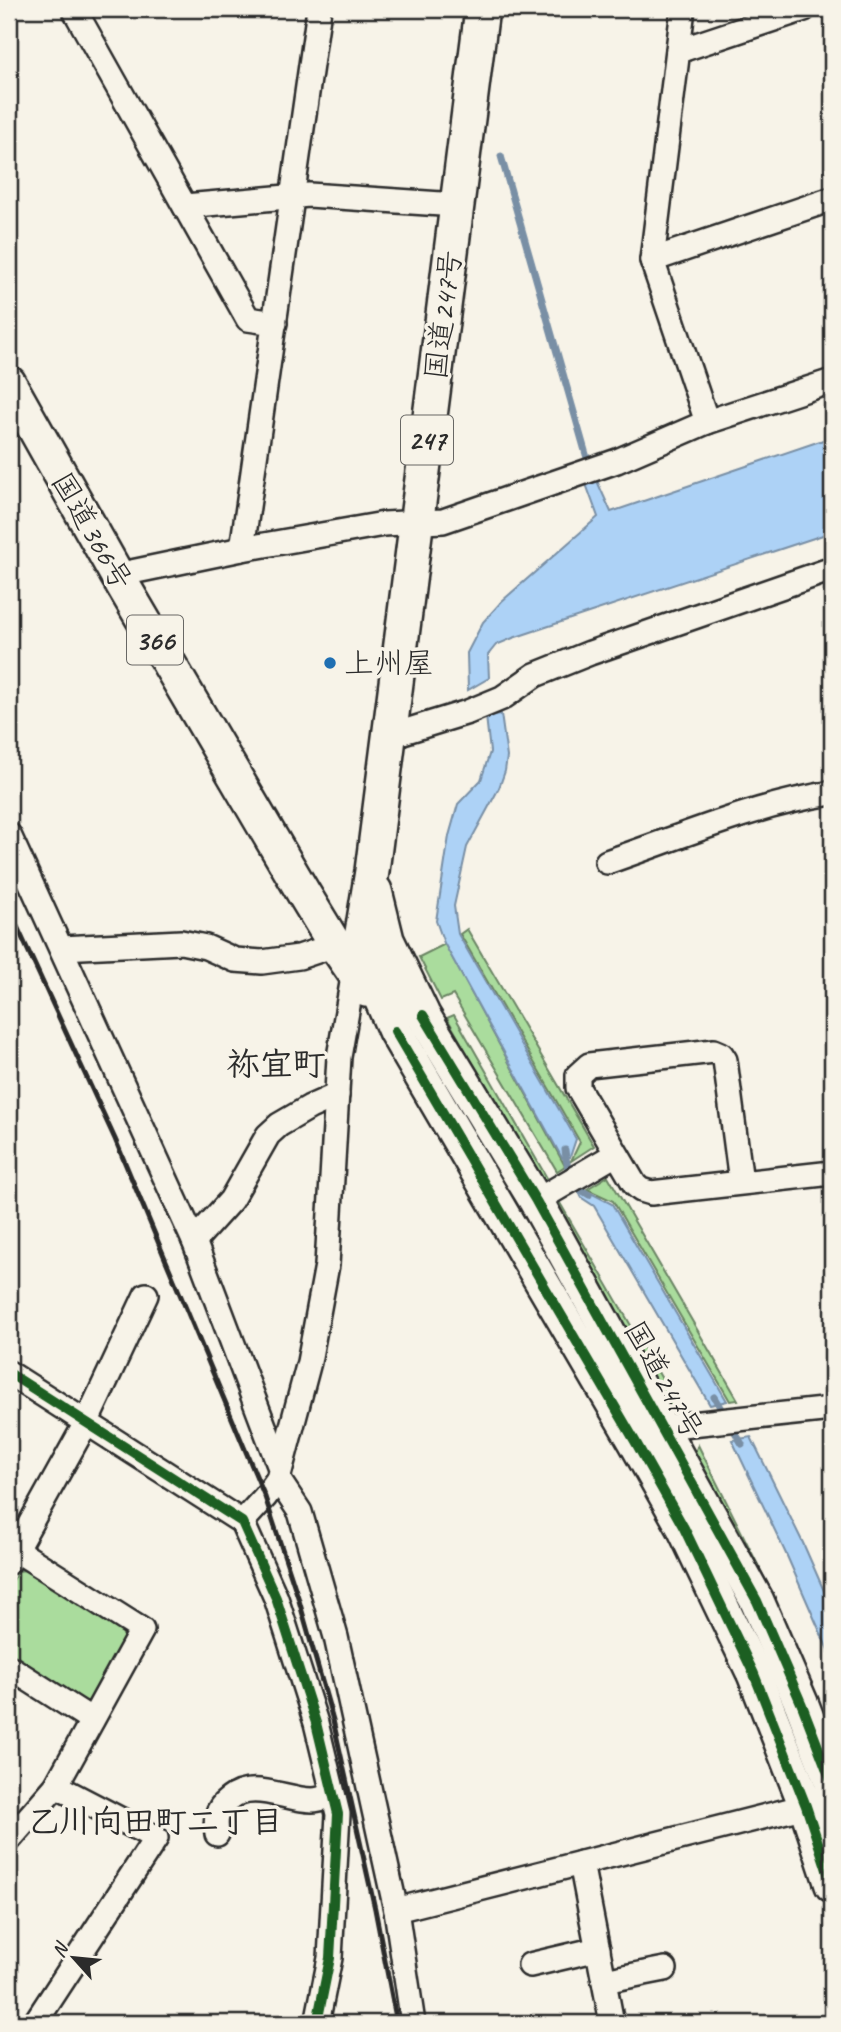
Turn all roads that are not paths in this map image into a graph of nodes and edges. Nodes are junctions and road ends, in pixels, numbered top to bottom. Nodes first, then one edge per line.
1 (74, 9) edge
2 (319, 9) edge
3 (482, 9) edge
4 (683, 9) edge
5 (804, 9) edge
6 (678, 51) junction
7 (293, 197) junction
8 (832, 199) edge
9 (456, 205) junction
10 (185, 206) junction
11 (652, 260) junction
12 (275, 323) junction
13 (832, 382) edge
14 (9, 383) edge
15 (707, 422) junction
16 (417, 523) junction
17 (242, 549) junction
18 (832, 569) edge
19 (117, 575) junction
20 (390, 736) junction
21 (832, 793) edge
22 (9, 835) edge
23 (607, 862) dead end
24 (372, 871) junction
25 (348, 942) junction
26 (62, 948) junction
27 (354, 973) junction
28 (409, 1023) junction
29 (337, 1095) junction
30 (616, 1154) junction
31 (832, 1172) edge
32 (741, 1182) junction
33 (536, 1200) junction
34 (194, 1241) junction
35 (146, 1295) dead end
36 (12, 1377) edge
37 (832, 1409) edge
38 (86, 1423) junction
39 (649, 1434) junction
40 (279, 1473) junction
41 (242, 1522) junction
42 (12, 1556) edge
43 (9, 1667) edge
44 (92, 1720) junction
45 (832, 1783) edge
46 (56, 1786) junction
47 (334, 1795) junction
48 (819, 1801) edge
49 (217, 1834) dead end
50 (9, 1840) edge
51 (581, 1863) junction
52 (832, 1885) edge
53 (396, 1910) junction
54 (598, 1949) junction
55 (530, 1965) dead end
56 (665, 1969) dead end
57 (604, 1981) junction
58 (35, 2023) edge
59 (317, 2023) edge
60 (413, 2023) edge
61 (612, 2023) edge

1 - 10 street
2 - 7 street
3 - 9 highway, 国道247号 / 247
4 - 6 street
5 - 6 street
6 - 11 street
7 - 9 street
7 - 10 street
7 - 12 street
8 - 11 street
9 - 16 highway, 国道247号 / 247
10 - 12 street
11 - 15 street
12 - 17 street
13 - 15 street
14 - 19 highway, 国道366号 / 366
15 - 16 street
16 - 17 street
16 - 20 highway, 国道247号 / 247
17 - 19 street
18 - 20 street
19 - 25 highway, 国道366号 / 366
20 - 24 highway, 国道247号 / 247
21 - 23 street
22 - 26 street
24 - 25 highway, 国道247号 / 247
24 - 28 highway, 国道247号 / 247
25 - 26 street
25 - 27 highway, 国道366号 / 366
25 - 28 highway, 国道366号 / 366
26 - 34 street
27 - 28 highway, 国道366号 / 366
27 - 29 street
28 - 33 highway, 国道247号 / 247
28 - 39 highway, 国道247号 / 247
29 - 34 street
29 - 40 street
30 - 32 street
30 - 32 street
30 - 33 street
31 - 32 street
33 - 39 highway, 国道247号 / 247
34 - 40 street
35 - 38 street
36 - 38 street
37 - 39 street
38 - 41 street
38 - 42 street
39 - 45 highway, 国道247号 / 247
39 - 48 highway, 国道247号 / 247
40 - 41 street
40 - 53 street
41 - 47 street
42 - 44 street
43 - 44 street
44 - 46 street
46 - 50 street
46 - 58 street
47 - 49 street
47 - 59 street
48 - 51 street
48 - 52 highway, 国道247号 / 247
51 - 53 street
51 - 54 street
53 - 60 street
54 - 55 street
54 - 57 street
56 - 57 street
57 - 61 street

